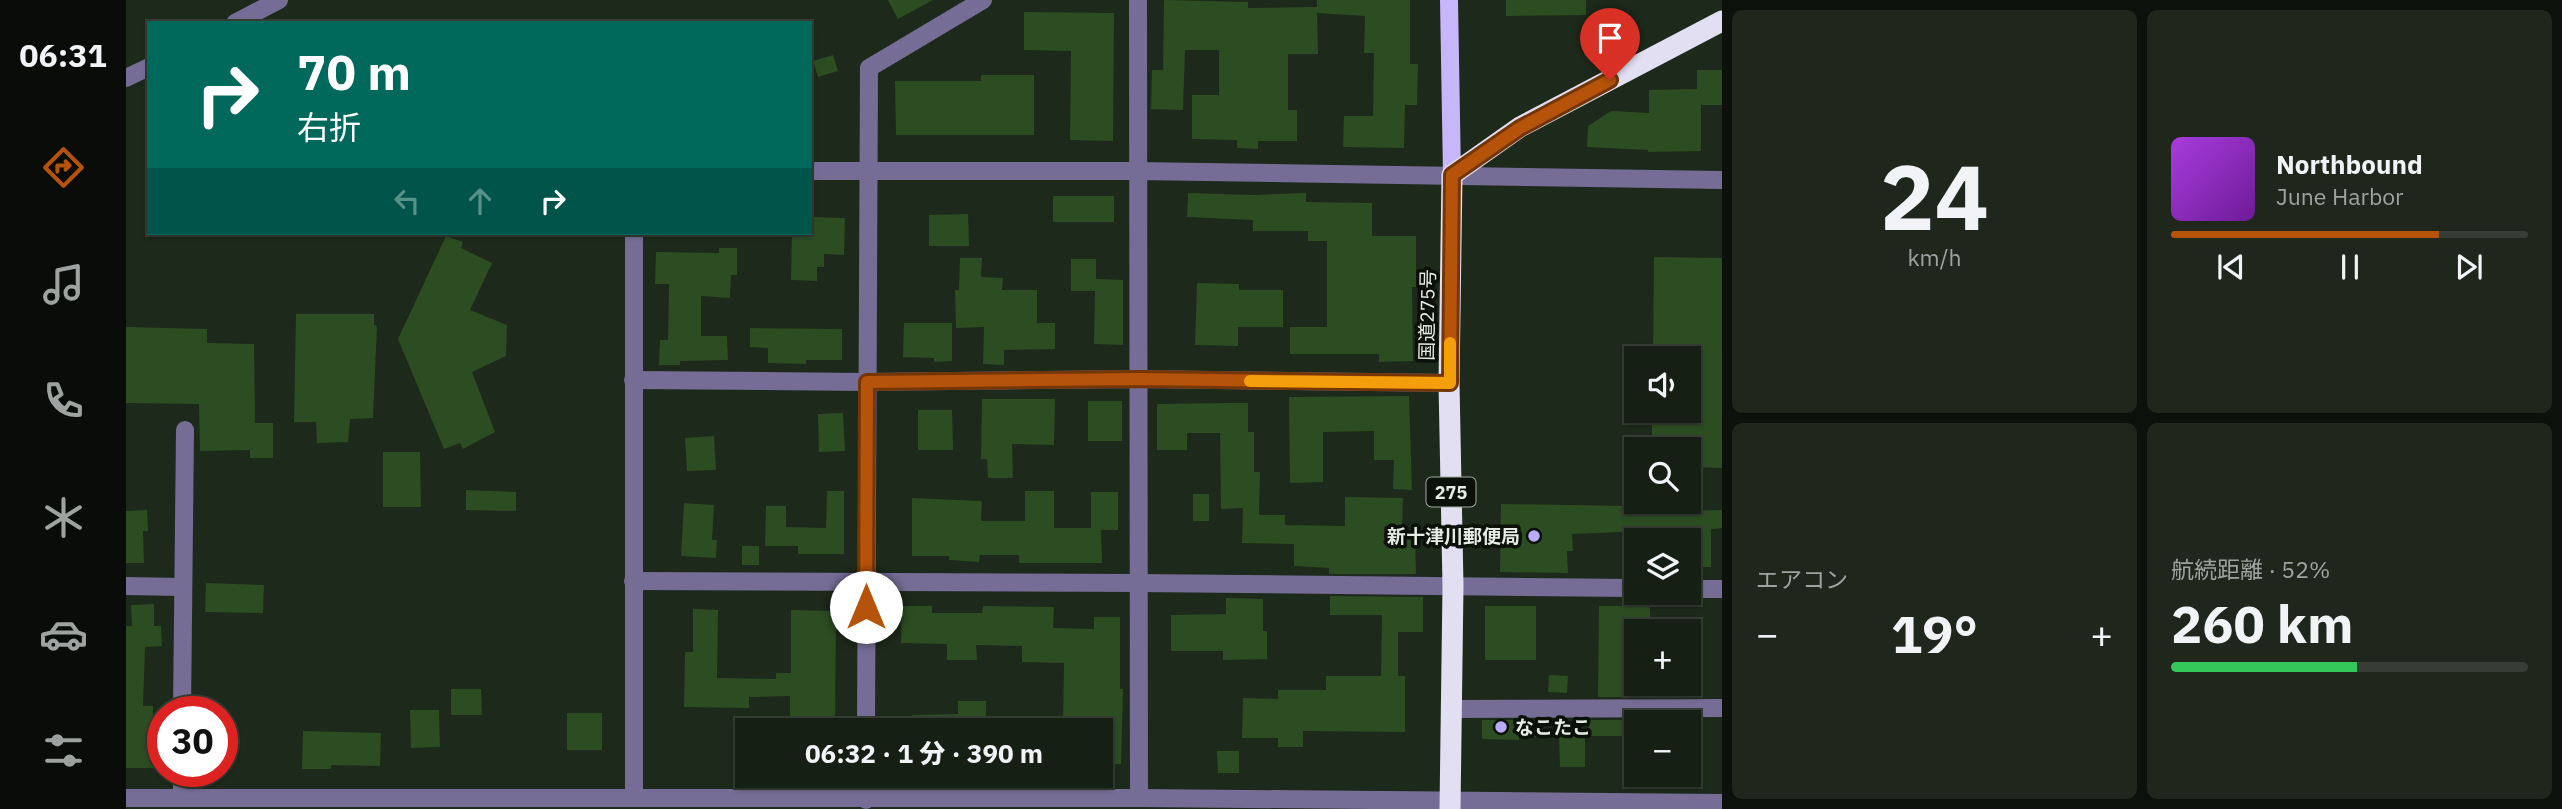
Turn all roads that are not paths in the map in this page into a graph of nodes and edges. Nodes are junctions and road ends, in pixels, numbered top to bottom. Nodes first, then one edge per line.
1 (279, 0) edge
2 (983, 0) edge
3 (1138, 0) edge
4 (1449, 0) edge
5 (259, 5) edge
6 (238, 21) edge
7 (1722, 21) edge
8 (147, 68) edge
9 (126, 78) edge
10 (868, 170) junction
11 (812, 171) edge
12 (1138, 171) junction
13 (1452, 175) junction
14 (1722, 180) edge
15 (634, 235) edge
16 (1139, 379) junction
17 (633, 380) junction
18 (867, 382) junction
19 (1450, 383) junction
20 (185, 430) dead end
21 (633, 581) junction
22 (866, 582) junction
23 (1138, 583) junction
24 (126, 586) edge
25 (1453, 586) junction
26 (181, 587) junction
27 (1624, 588) edge
28 (1701, 589) edge
29 (1722, 589) edge
30 (182, 696) edge
31 (1722, 708) edge
32 (1451, 709) junction
33 (866, 718) edge
34 (182, 787) edge
35 (866, 788) edge
36 (182, 797) junction
37 (634, 797) junction
38 (126, 798) edge
39 (1139, 798) junction
40 (866, 800) junction
41 (1722, 803) edge
42 (261, 804) edge
43 (394, 804) edge
44 (779, 804) edge
45 (1450, 804) edge

1 - 5 street
2 - 10 street
3 - 12 street
4 - 13 main road
5 - 6 street
7 - 13 highway
8 - 9 street
10 - 11 street
10 - 12 street
10 - 18 street
12 - 13 street
12 - 16 street
13 - 14 street
13 - 19 highway, 国道275号 / 275
15 - 17 street
16 - 18 street
16 - 19 street
16 - 23 street
17 - 18 street
17 - 21 street
18 - 22 street
19 - 25 highway, 国道275号 / 275
20 - 26 street
21 - 22 street
21 - 37 street
22 - 23 street
22 - 33 street
23 - 25 street
23 - 39 street
24 - 26 street
25 - 27 street
25 - 32 highway, 国道275号 / 275
26 - 30 street
28 - 29 street
31 - 32 street
32 - 45 highway, 国道275号 / 275
34 - 36 street
35 - 40 street
36 - 38 street
36 - 42 street
37 - 43 street
37 - 44 street
39 - 40 street
39 - 45 street
40 - 44 street
41 - 45 street
42 - 43 street

